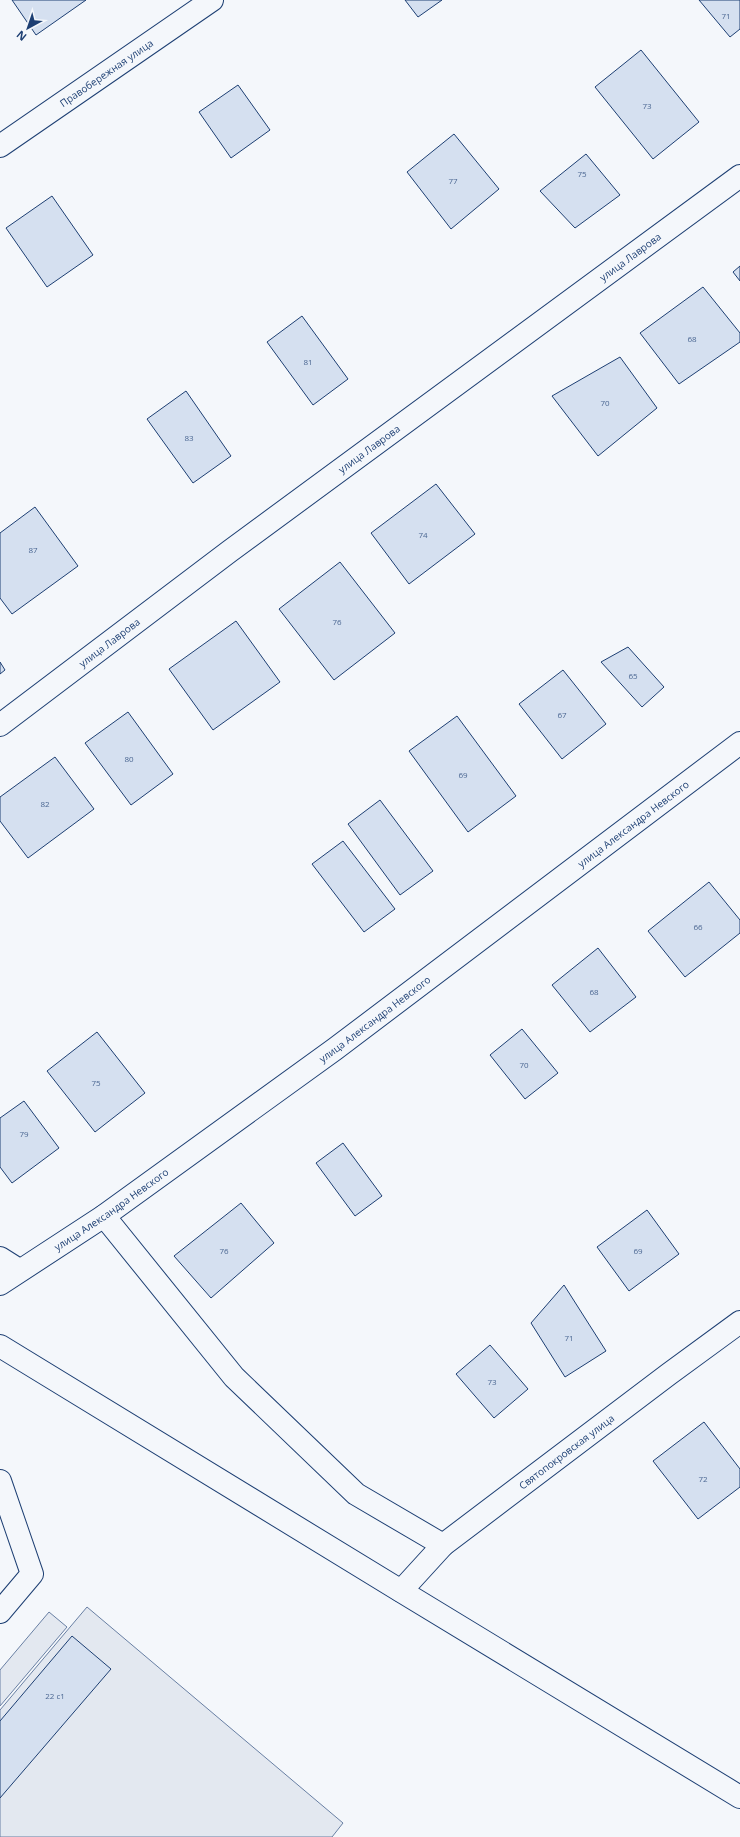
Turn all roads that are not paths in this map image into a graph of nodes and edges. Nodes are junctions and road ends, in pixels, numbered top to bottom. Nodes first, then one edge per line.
1 (212, 0) edge
2 (0, 146) edge
3 (740, 176) edge
4 (0, 725) edge
5 (740, 743) edge
6 (104, 1216) junction
7 (0, 1258) edge
8 (19, 1270) junction
9 (0, 1284) edge
10 (740, 1322) edge
11 (0, 1346) edge
12 (0, 1481) edge
13 (443, 1546) junction
14 (401, 1591) junction
15 (0, 1612) edge
16 (740, 1797) edge

1 - 2 street, Правобережная улица
3 - 4 street, улица Лаврова
5 - 6 street, улица Александра Невского
6 - 8 street, улица Александра Невского
6 - 13 street
7 - 8 street
8 - 9 street, улица Александра Невского
10 - 13 street, Святопокровская улица
11 - 14 street
12 - 15 street
13 - 14 street, Святопокровская улица
14 - 16 street

